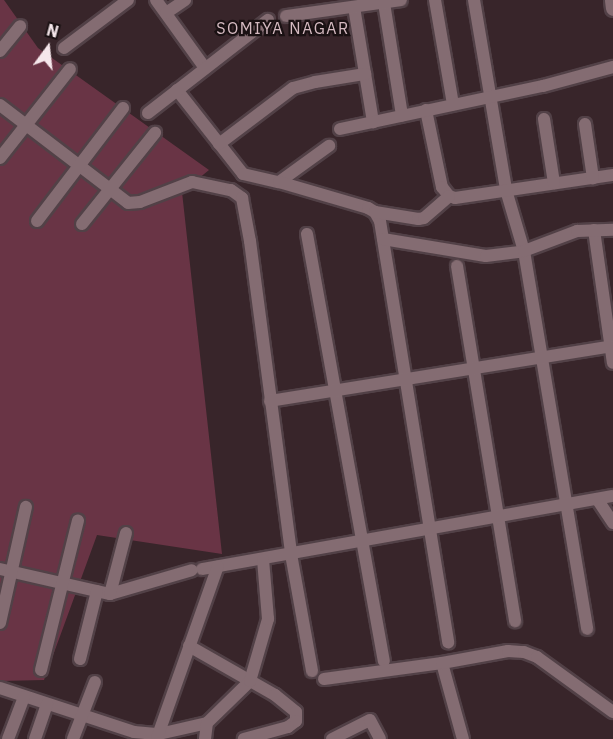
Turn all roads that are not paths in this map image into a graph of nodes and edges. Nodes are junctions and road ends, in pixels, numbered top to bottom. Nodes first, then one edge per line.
1 (128, 0) edge
2 (156, 0) edge
3 (185, 0) edge
4 (401, 0) edge
5 (435, 0) edge
6 (474, 0) edge
7 (612, 0) edge
8 (376, 2) edge
9 (317, 6) edge
10 (354, 7) junction
11 (613, 8) edge
12 (166, 13) junction
13 (286, 16) dead end
14 (268, 20) dead end
15 (20, 26) dead end
16 (64, 48) dead end
17 (0, 51) edge
18 (613, 67) edge
19 (205, 68) junction
20 (70, 69) dead end
21 (365, 74) junction
22 (177, 90) junction
23 (490, 97) junction
24 (453, 104) junction
25 (0, 105) edge
26 (123, 108) dead end
27 (426, 110) junction
28 (148, 113) dead end
29 (402, 116) junction
30 (544, 119) dead end
31 (373, 122) junction
32 (26, 124) junction
33 (585, 124) dead end
34 (340, 129) dead end
35 (155, 133) dead end
36 (219, 144) junction
37 (329, 146) dead end
38 (0, 158) edge
39 (79, 166) junction
40 (613, 175) edge
41 (592, 178) junction
42 (279, 182) junction
43 (554, 183) junction
44 (109, 189) junction
45 (506, 190) junction
46 (449, 196) junction
47 (375, 212) junction
48 (37, 221) dead end
49 (82, 224) dead end
50 (594, 230) junction
51 (613, 230) edge
52 (308, 234) dead end
53 (383, 239) junction
54 (524, 251) junction
55 (457, 266) dead end
56 (611, 347) edge
57 (541, 358) junction
58 (613, 363) edge
59 (474, 369) junction
60 (406, 381) junction
61 (337, 390) junction
62 (270, 401) junction
63 (613, 496) edge
64 (597, 499) junction
65 (565, 505) junction
66 (26, 507) dead end
67 (496, 515) junction
68 (78, 520) dead end
69 (613, 523) edge
70 (429, 528) junction
71 (126, 533) dead end
72 (363, 540) junction
73 (291, 554) junction
74 (263, 560) junction
75 (218, 566) junction
76 (6, 570) edge
77 (62, 583) junction
78 (97, 591) junction
79 (110, 594) junction
80 (515, 621) dead end
81 (0, 623) edge
82 (587, 629) dead end
83 (448, 643) dead end
84 (189, 646) junction
85 (80, 659) dead end
86 (384, 661) dead end
87 (442, 663) junction
88 (40, 670) dead end
89 (312, 671) dead end
90 (324, 679) dead end
91 (250, 681) junction
92 (95, 682) dead end
93 (0, 688) edge
94 (24, 697) junction
95 (47, 704) junction
96 (613, 712) edge
97 (82, 716) junction
98 (207, 723) junction
99 (158, 736) edge
100 (264, 736) edge
101 (9, 739) edge
102 (34, 739) edge
103 (73, 739) edge
104 (205, 739) edge
105 (244, 739) edge
106 (332, 739) edge
107 (380, 739) edge
108 (464, 739) edge

1 - 16 street
2 - 12 street
3 - 12 street
4 - 8 street
5 - 24 street
6 - 23 street
7 - 11 main road
8 - 10 street
8 - 29 street
9 - 10 street
9 - 13 street
10 - 21 street
12 - 19 street
14 - 19 street
15 - 17 street
18 - 23 street
19 - 22 street
20 - 32 street
21 - 31 street
21 - 36 street
22 - 28 street
22 - 36 street
23 - 24 street
23 - 45 street
24 - 27 street
25 - 32 street
26 - 39 street
27 - 29 street
27 - 46 street
29 - 31 street
30 - 43 street
31 - 34 street
32 - 38 street
32 - 39 street
33 - 41 street
35 - 44 street
36 - 42 street
37 - 42 street
39 - 44 street
39 - 48 street
40 - 41 street
41 - 43 street
42 - 47 street
43 - 45 street
44 - 49 street
44 - 62 street
45 - 46 street
45 - 54 street
46 - 47 street
47 - 53 street
50 - 51 street
50 - 54 street
50 - 56 street
52 - 61 street
53 - 54 street
53 - 60 street
54 - 57 street
55 - 59 street
56 - 57 street
56 - 58 street
57 - 59 street
57 - 65 street
59 - 60 street
59 - 67 street
60 - 61 street
60 - 70 street
61 - 62 street
61 - 72 street
62 - 73 street
63 - 64 street
64 - 65 street
64 - 69 street
65 - 67 street
65 - 82 street
66 - 76 street
67 - 70 street
67 - 80 street
68 - 77 street
70 - 72 street
70 - 83 street
71 - 79 street
72 - 73 street
72 - 86 street
73 - 74 street
73 - 89 street
74 - 75 street
74 - 91 street
75 - 79 street
75 - 84 street
76 - 77 street
76 - 81 street
77 - 78 street
77 - 88 street
78 - 79 street
78 - 85 street
84 - 91 street
84 - 99 street
87 - 90 street
87 - 96 street
87 - 108 street
91 - 98 street
91 - 100 street
92 - 97 street
93 - 94 street
94 - 95 street
94 - 101 street
95 - 97 street
95 - 102 street
97 - 99 street
97 - 103 street
98 - 99 street
98 - 104 street
100 - 105 street
106 - 107 street

